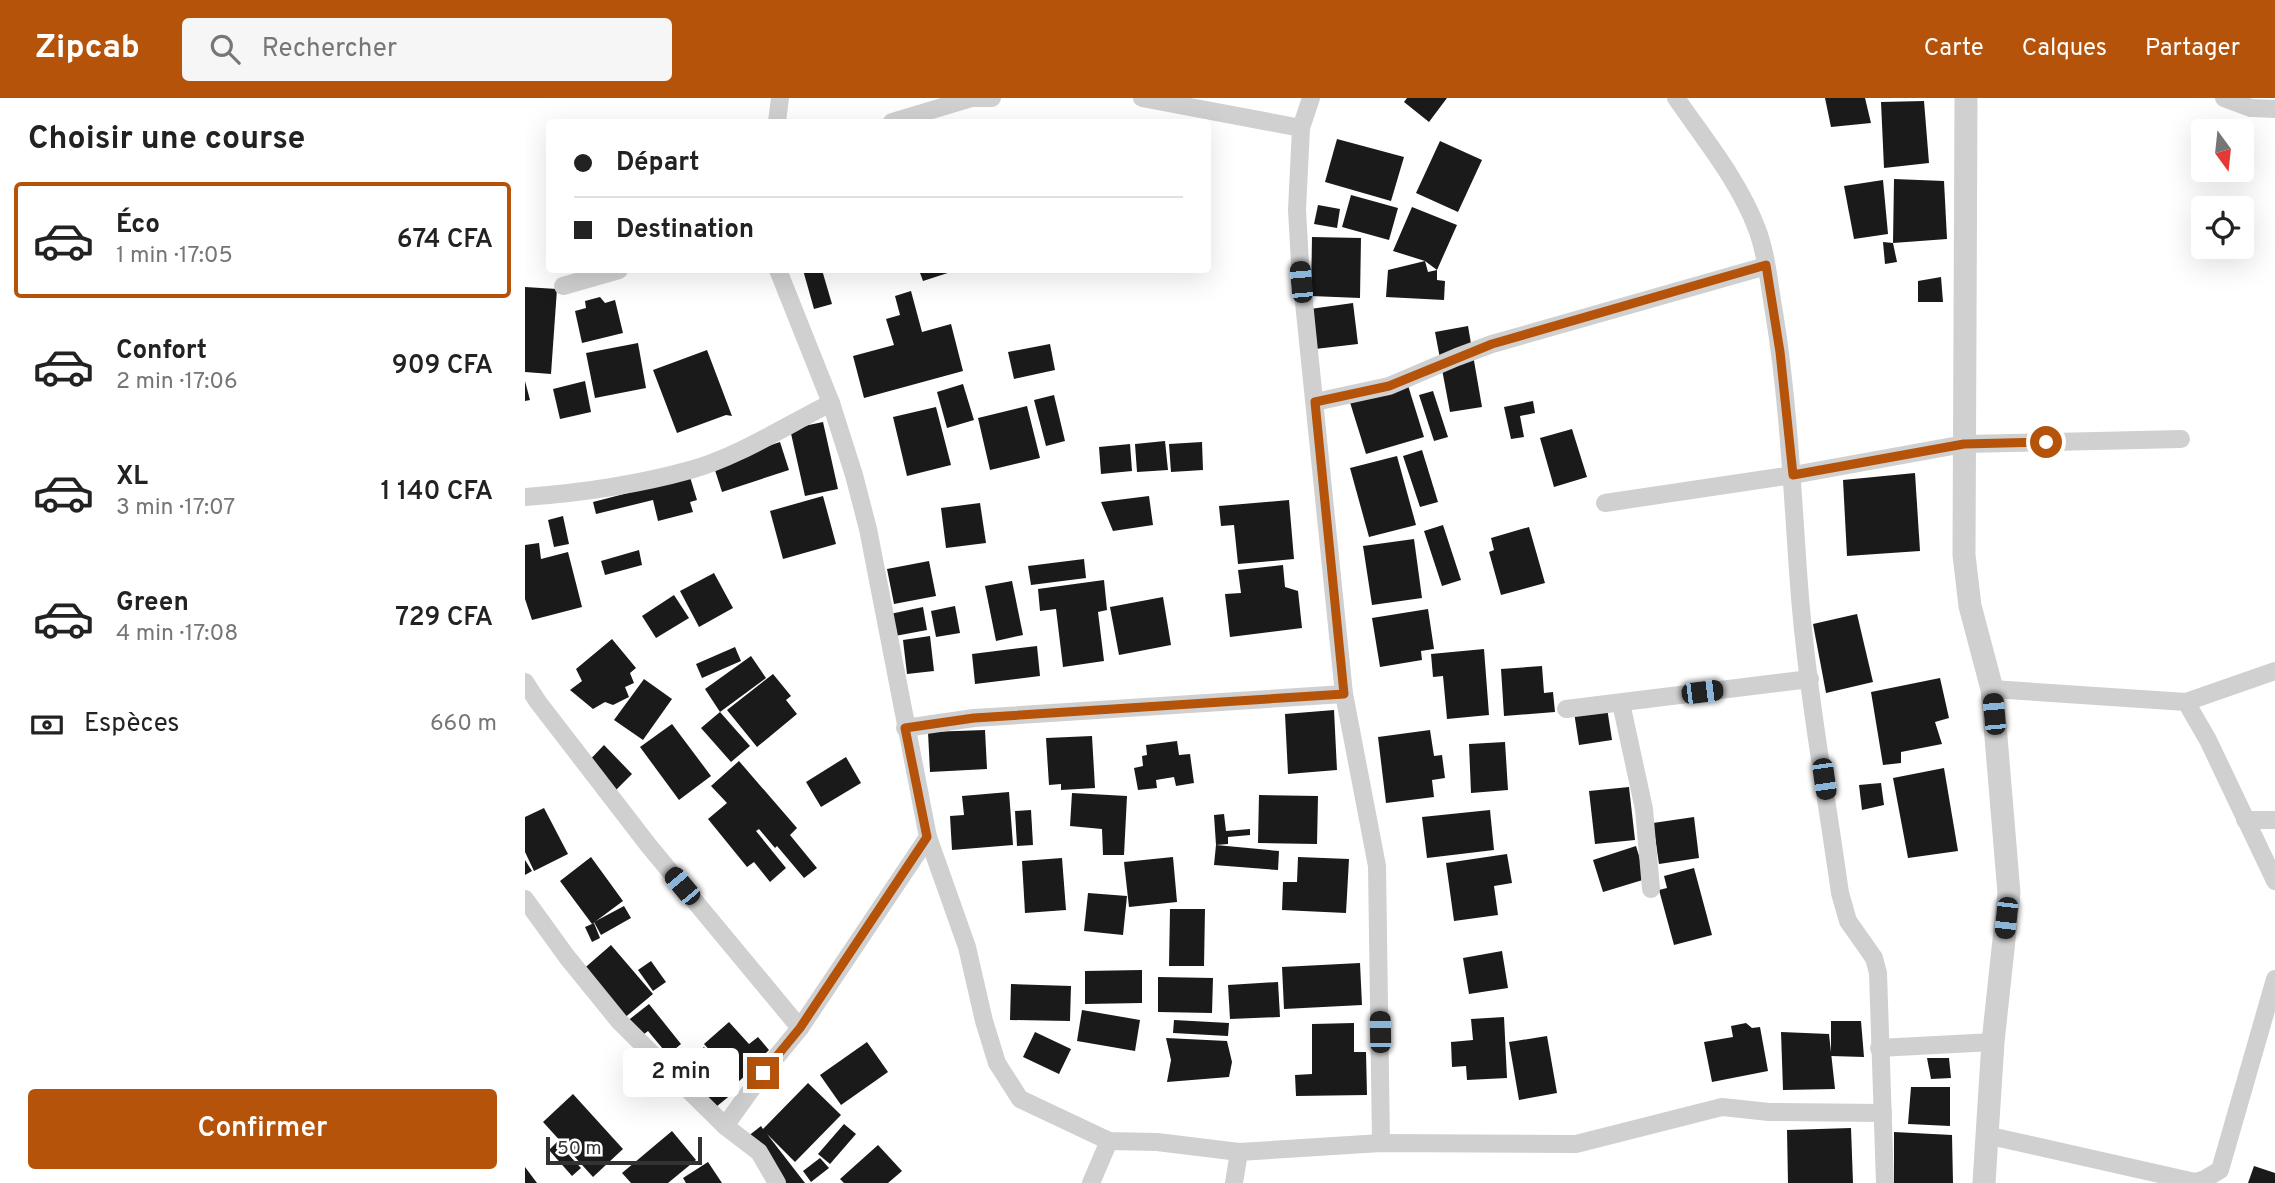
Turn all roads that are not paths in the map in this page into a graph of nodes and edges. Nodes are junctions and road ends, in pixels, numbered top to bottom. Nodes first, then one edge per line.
1 (780, 98) edge
2 (992, 98) edge
3 (1142, 98) edge
4 (1311, 98) edge
5 (1676, 98) edge
6 (1966, 98) edge
7 (2224, 98) edge
8 (2275, 109) edge
9 (781, 119) edge
10 (902, 119) edge
11 (1301, 128) junction
12 (1766, 265) junction
13 (608, 273) edge
14 (779, 273) edge
15 (563, 286) dead end
16 (1315, 402) junction
17 (831, 403) junction
18 (2181, 439) dead end
19 (1964, 444) junction
20 (1793, 475) junction
21 (525, 497) edge
22 (1605, 503) dead end
23 (2275, 671) edge
24 (1810, 679) junction
25 (525, 682) edge
26 (1991, 690) junction
27 (1344, 694) junction
28 (2186, 702) junction
29 (1621, 703) junction
30 (1566, 709) dead end
31 (905, 728) junction
32 (2245, 820) junction
33 (2275, 820) edge
34 (927, 837) junction
35 (2275, 881) edge
36 (1651, 889) dead end
37 (525, 899) edge
38 (2275, 979) edge
39 (800, 1028) junction
40 (1993, 1042) junction
41 (1879, 1048) junction
42 (1883, 1112) junction
43 (725, 1126) junction
44 (1986, 1135) junction
45 (1109, 1141) junction
46 (1381, 1143) junction
47 (1239, 1152) junction
48 (777, 1183) edge
49 (1091, 1183) edge
50 (1234, 1183) edge
51 (1885, 1183) edge
52 (1984, 1183) edge

1 - 9 street
2 - 10 street
3 - 11 street
4 - 11 street
5 - 12 street
6 - 19 street
7 - 8 street
11 - 16 street
12 - 16 street
12 - 20 street
13 - 15 street
14 - 17 street
16 - 27 street
17 - 21 street
17 - 31 street
18 - 19 street
19 - 20 street
19 - 26 street
20 - 22 street
20 - 24 street
23 - 28 street
24 - 29 street
24 - 41 street
25 - 39 street
26 - 28 street
26 - 40 street
27 - 31 street
27 - 46 street
28 - 32 street
29 - 30 street
29 - 36 street
31 - 34 street
32 - 33 street
32 - 35 street
34 - 39 street
34 - 45 street
37 - 43 street
38 - 44 street
39 - 43 street
40 - 41 street
40 - 44 street
41 - 42 street
42 - 46 street
42 - 51 street
43 - 48 street
44 - 52 street
45 - 47 street
45 - 49 street
46 - 47 street
47 - 50 street

